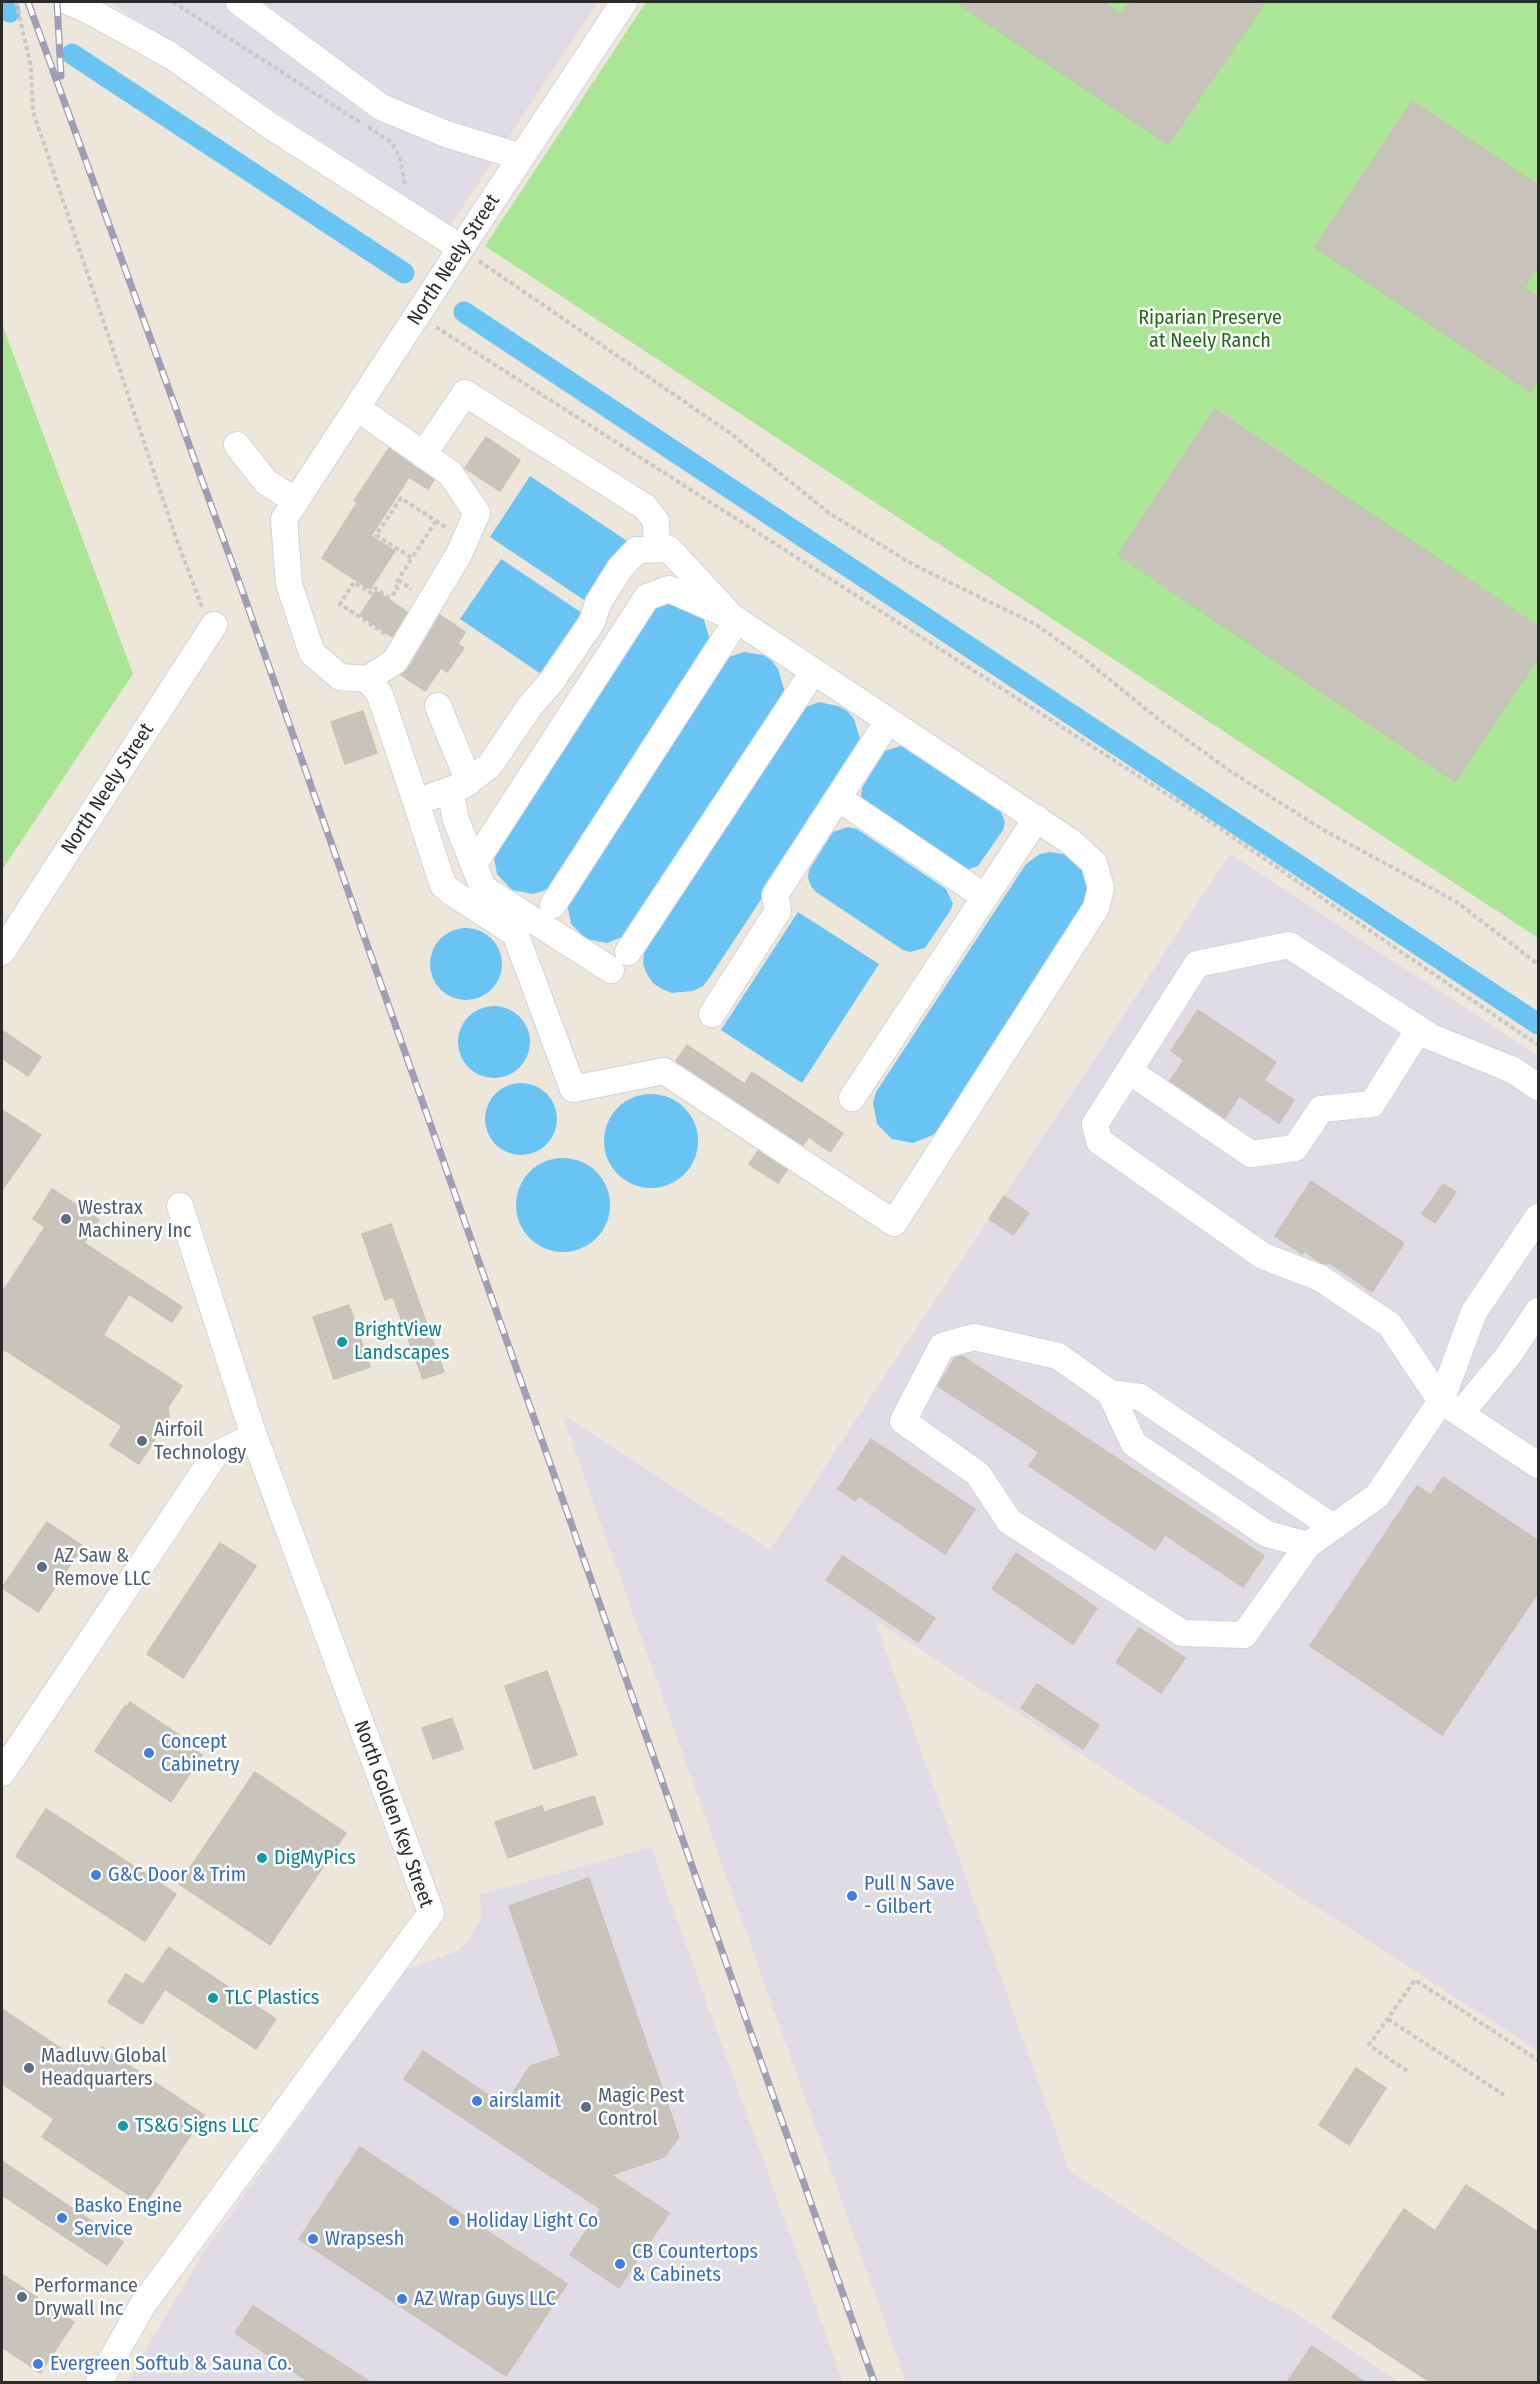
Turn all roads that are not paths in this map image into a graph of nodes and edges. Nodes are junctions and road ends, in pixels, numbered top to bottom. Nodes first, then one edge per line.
1 (69, 2) edge
2 (239, 2) edge
3 (624, 2) edge
4 (521, 157) junction
5 (461, 248) junction
6 (357, 408) junction
7 (237, 445) dead end
8 (423, 455) junction
9 (290, 510) junction
10 (657, 549) junction
11 (735, 619) junction
12 (213, 627) road end
13 (813, 672) junction
14 (368, 679) junction
15 (438, 706) dead end
16 (888, 720) junction
17 (460, 786) junction
18 (838, 798) junction
19 (416, 802) junction
20 (1037, 818) junction
21 (474, 864) junction
22 (985, 897) junction
23 (553, 905) dead end
24 (2, 952) edge
25 (712, 1014) dead end
26 (1419, 1029) junction
27 (1129, 1071) junction
28 (1539, 1086) edge
29 (852, 1098) dead end
30 (180, 1206) dead end
31 (1539, 1217) edge
32 (1539, 1311) edge
33 (236, 1380) junction
34 (1110, 1393) junction
35 (1451, 1407) junction
36 (254, 1436) junction
37 (215, 1455) junction
38 (1539, 1465) edge
39 (1333, 1527) junction
40 (1308, 1545) junction
41 (2, 1773) edge
42 (99, 2382) edge

1 - 5 street
2 - 4 street
3 - 4 street, North Neely Street
4 - 5 street, North Neely Street
5 - 6 street, North Neely Street
6 - 8 street
6 - 9 street, North Neely Street
7 - 9 street
8 - 10 street
8 - 14 street
9 - 14 street
10 - 11 street
10 - 17 street
11 - 13 street
11 - 21 street
11 - 23 street
12 - 24 street, North Neely Street
13 - 16 street
13 - 21 street
14 - 19 street
15 - 17 street
16 - 18 street
16 - 20 street
17 - 19 street
17 - 21 street
18 - 22 street
18 - 25 street
19 - 20 street
20 - 22 street
22 - 29 street
26 - 27 street
26 - 27 street
26 - 28 street
27 - 35 street
30 - 33 street, North Golden Key Street
31 - 35 street
32 - 35 street
33 - 36 street, North Golden Key Street
33 - 37 street
34 - 39 street
34 - 40 street
34 - 40 street
35 - 38 street
35 - 39 street
36 - 37 street
36 - 42 street, North Golden Key Street
37 - 41 street
39 - 40 street

